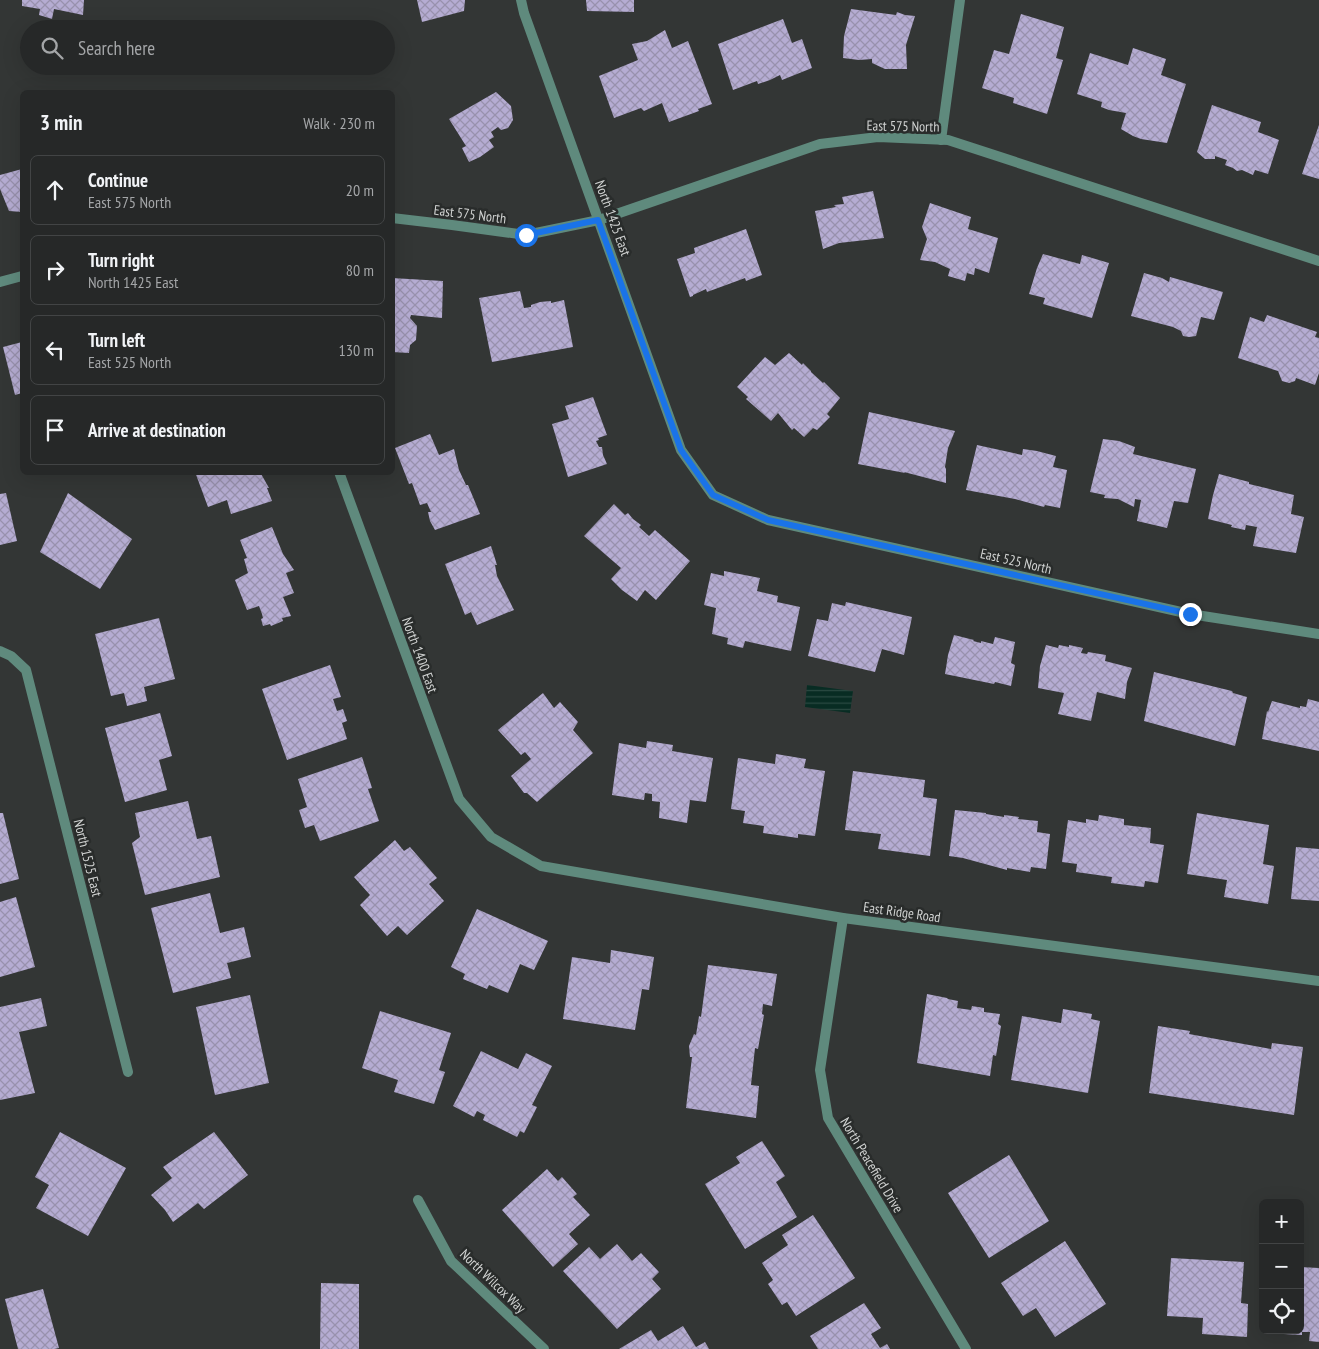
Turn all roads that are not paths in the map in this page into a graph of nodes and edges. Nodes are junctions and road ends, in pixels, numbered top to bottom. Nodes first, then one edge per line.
1 (521, 0) edge
2 (960, 0) edge
3 (941, 140) junction
4 (395, 218) edge
5 (598, 220) junction
6 (1319, 261) edge
7 (20, 277) edge
8 (0, 282) edge
9 (340, 475) edge
10 (713, 495) joint
11 (1319, 634) edge
12 (0, 651) edge
13 (491, 837) joint
14 (843, 918) junction
15 (1319, 980) edge
16 (128, 1072) dead end
17 (418, 1200) dead end
18 (544, 1349) edge
19 (966, 1349) edge

1 - 5 street, North 1425 East
2 - 3 street
3 - 5 street, East 575 North
3 - 6 street, East 575 North
4 - 5 street, East 575 North
5 - 10 street, North 1425 East
7 - 8 street
9 - 13 street, North 1400 East
10 - 11 street, East 525 North
12 - 16 street, North 1525 East
13 - 14 street, East Ridge Road
14 - 15 street, East Ridge Road
14 - 19 street, North Peacefield Drive
17 - 18 street, North Wilcox Way

